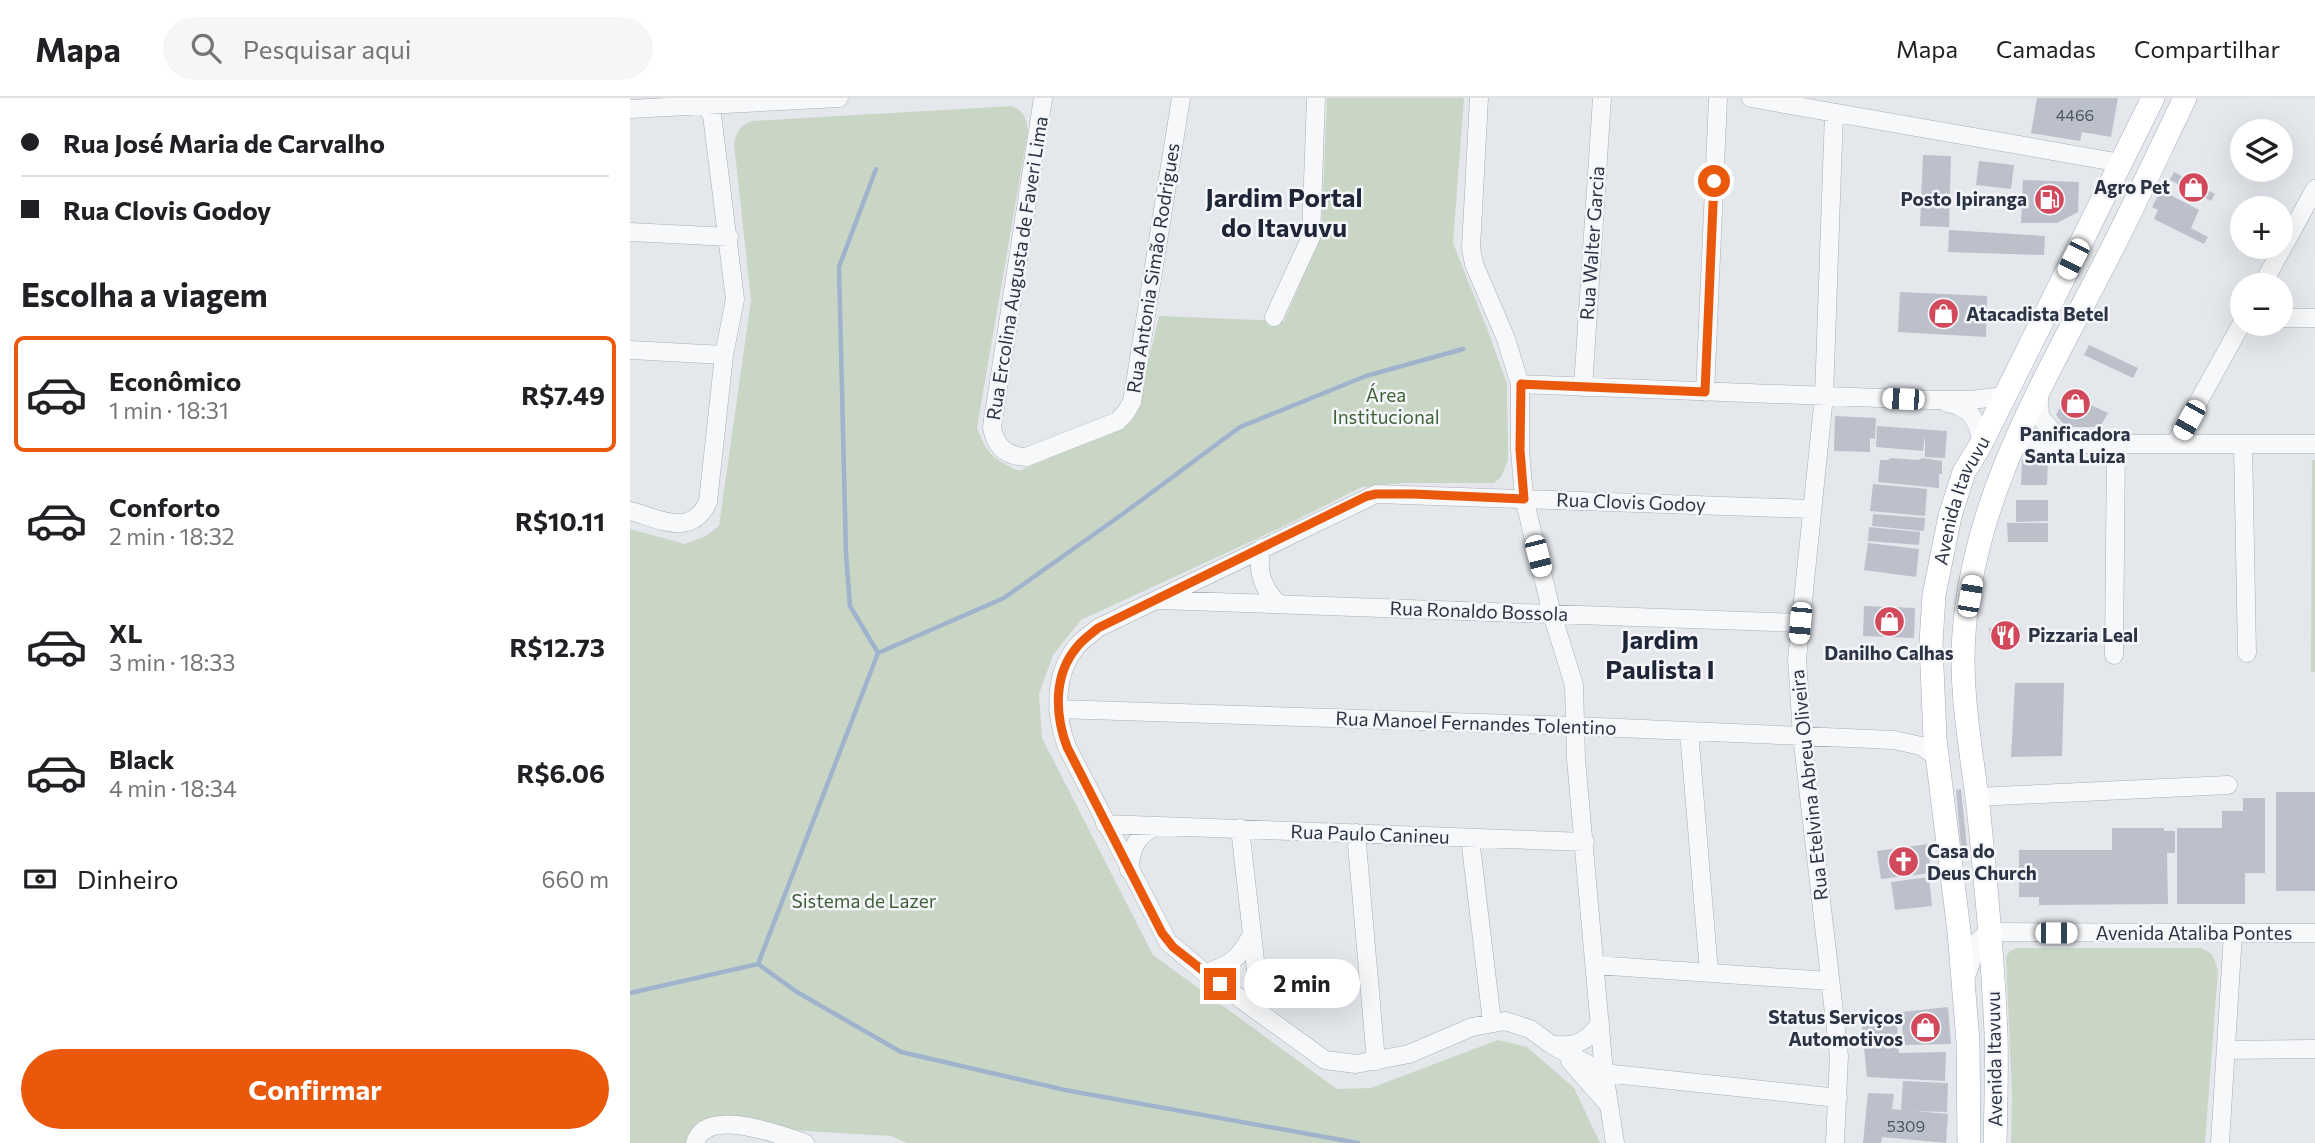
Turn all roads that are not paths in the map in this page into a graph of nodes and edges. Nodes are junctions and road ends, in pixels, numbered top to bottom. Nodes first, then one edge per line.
1 (839, 98) edge
2 (1043, 98) edge
3 (1181, 98) edge
4 (1316, 98) edge
5 (1479, 98) edge
6 (1602, 98) edge
7 (1718, 98) edge
8 (1751, 98) edge
9 (2153, 98) edge
10 (2185, 98) edge
11 (703, 102) edge
12 (630, 108) edge
13 (1834, 113) junction
14 (2121, 163) junction
15 (2313, 198) edge
16 (630, 232) edge
17 (729, 237) junction
18 (2269, 273) edge
19 (1274, 317) dead end
20 (2293, 318) edge
21 (2315, 318) edge
22 (2235, 336) edge
23 (630, 350) edge
24 (724, 355) junction
25 (2043, 382) junction
26 (1521, 384) junction
27 (1583, 387) junction
28 (1705, 392) junction
29 (1824, 396) junction
30 (2003, 396) junction
31 (1930, 400) junction
32 (1982, 431) junction
33 (1066, 441) joint
34 (2014, 442) junction
35 (2068, 444) junction
36 (2116, 444) junction
37 (2175, 444) junction
38 (2243, 444) junction
39 (2315, 444) edge
40 (1524, 499) junction
41 (1811, 509) junction
42 (630, 511) edge
43 (1262, 548) junction
44 (1543, 575) junction
45 (1157, 600) junction
46 (1279, 604) junction
47 (1517, 613) junction
48 (1552, 614) junction
49 (1585, 615) junction
50 (1800, 623) junction
51 (1562, 646) junction
52 (2247, 653) dead end
53 (2114, 655) dead end
54 (1058, 709) junction
55 (1934, 718) junction
56 (1576, 726) junction
57 (1689, 731) junction
58 (1802, 735) junction
59 (1894, 740) junction
60 (1938, 758) junction
61 (2228, 785) dead end
62 (1976, 797) junction
63 (1105, 824) junction
64 (1156, 826) junction
65 (1240, 828) junction
66 (1356, 833) junction
67 (1470, 838) junction
68 (1584, 842) junction
69 (1129, 870) junction
70 (1989, 932) junction
71 (2233, 933) junction
72 (2315, 933) edge
73 (1251, 936) junction
74 (1595, 965) junction
75 (1628, 967) junction
76 (1709, 972) junction
77 (1205, 973) junction
78 (1829, 981) junction
79 (1963, 984) junction
80 (1597, 993) junction
81 (1234, 994) junction
82 (1261, 1014) junction
83 (1492, 1022) junction
84 (1600, 1023) junction
85 (1552, 1045) junction
86 (2315, 1049) edge
87 (2226, 1050) junction
88 (1376, 1061) junction
89 (1582, 1072) junction
90 (1604, 1078) junction
91 (1838, 1098) junction
92 (1608, 1104) junction
93 (695, 1143) edge
94 (805, 1143) edge
95 (1615, 1143) edge
96 (1835, 1143) edge
97 (1969, 1143) edge
98 (1995, 1143) edge
99 (2220, 1143) edge

1 - 11 street
2 - 33 street, Rua Ercolina Augusta de Faveri Lima
3 - 33 street, Rua Antonia Simão Rodrigues
4 - 19 street
5 - 26 street
6 - 27 street, Rua Walter Garcia
7 - 28 street
8 - 13 street
9 - 14 main road, Avenida Itavuvu
10 - 25 main road, Avenida Itavuvu
11 - 12 street
11 - 17 street
13 - 14 street
13 - 29 street, Rua Etelvina Abreu Oliveira
14 - 30 main road, Avenida Itavuvu
15 - 18 street
16 - 17 street
17 - 24 street
20 - 21 street
22 - 37 street
23 - 24 street
24 - 42 street
25 - 30 main road
25 - 34 main road, Avenida Itavuvu
25 - 35 street
26 - 27 street
26 - 40 street
27 - 28 street
28 - 29 street
29 - 31 street
29 - 41 street, Rua Etelvina Abreu Oliveira
30 - 31 street
30 - 32 main road, Avenida Itavuvu
31 - 32 street
32 - 34 main road
32 - 55 main road, Avenida Itavuvu
34 - 35 street
34 - 62 main road, Avenida Itavuvu
35 - 36 street
36 - 37 street
36 - 53 street
37 - 38 street
38 - 39 street
38 - 52 street
40 - 41 street, Rua Clovis Godoy
40 - 43 street, Rua Clovis Godoy
40 - 44 street
41 - 50 street, Rua Etelvina Abreu Oliveira
43 - 45 street, Rua Clovis Godoy
43 - 46 street
44 - 47 street
44 - 48 street
45 - 46 street, Rua Ronaldo Bossola
45 - 54 street, Rua Clovis Godoy
46 - 47 street, Rua Ronaldo Bossola
47 - 48 street, Rua Ronaldo Bossola
48 - 49 street, Rua Ronaldo Bossola
48 - 51 street
49 - 50 street, Rua Ronaldo Bossola
49 - 51 street
50 - 58 street, Rua Etelvina Abreu Oliveira
51 - 56 street
54 - 56 street, Rua Manoel Fernandes Tolentino
54 - 63 street, Rua Clovis Godoy
55 - 59 street, Rua Manoel Fernandes Tolentino
55 - 60 main road, Avenida Itavuvu
56 - 57 street, Rua Manoel Fernandes Tolentino
56 - 68 street
57 - 58 street, Rua Manoel Fernandes Tolentino
57 - 76 street
58 - 59 street, Rua Manoel Fernandes Tolentino
58 - 78 street, Rua Etelvina Abreu Oliveira
59 - 60 street, Rua Manoel Fernandes Tolentino
60 - 79 main road, Avenida Itavuvu
61 - 62 street
62 - 70 main road, Avenida Itavuvu
63 - 64 street, Rua Paulo Canineu
63 - 69 street, Rua Clovis Godoy
64 - 65 street, Rua Paulo Canineu
64 - 69 street
65 - 66 street, Rua Paulo Canineu
65 - 73 street
66 - 67 street, Rua Paulo Canineu
66 - 88 street
67 - 68 street, Rua Paulo Canineu
67 - 83 street
68 - 74 street
69 - 77 street, Rua Clovis Godoy
70 - 71 street, Avenida Ataliba Pontes
70 - 79 street, Avenida Itavuvu
70 - 98 main road, Avenida Itavuvu
71 - 72 street, Avenida Ataliba Pontes
71 - 87 street
73 - 77 street
73 - 81 street
73 - 82 street
74 - 75 street
74 - 80 street
75 - 76 street
75 - 80 street
76 - 78 street
77 - 81 street, Rua Clovis Godoy
78 - 91 street, Rua Etelvina Abreu Oliveira
79 - 97 main road, Avenida Itavuvu
80 - 84 street
81 - 82 street, Rua Clovis Godoy
82 - 88 street, Rua Clovis Godoy
83 - 85 street, Rua Clovis Godoy
83 - 88 street, Rua Clovis Godoy
84 - 85 street
84 - 90 street
85 - 89 street, Rua Clovis Godoy
85 - 90 street, Rua Clovis Godoy
86 - 87 street
87 - 99 street
89 - 90 street, Rua Clovis Godoy
89 - 92 street, Rua Clovis Godoy
90 - 91 street
90 - 92 street, Rua Clovis Godoy
91 - 96 street, Rua Etelvina Abreu Oliveira
92 - 95 street, Rua Clovis Godoy
93 - 94 street

